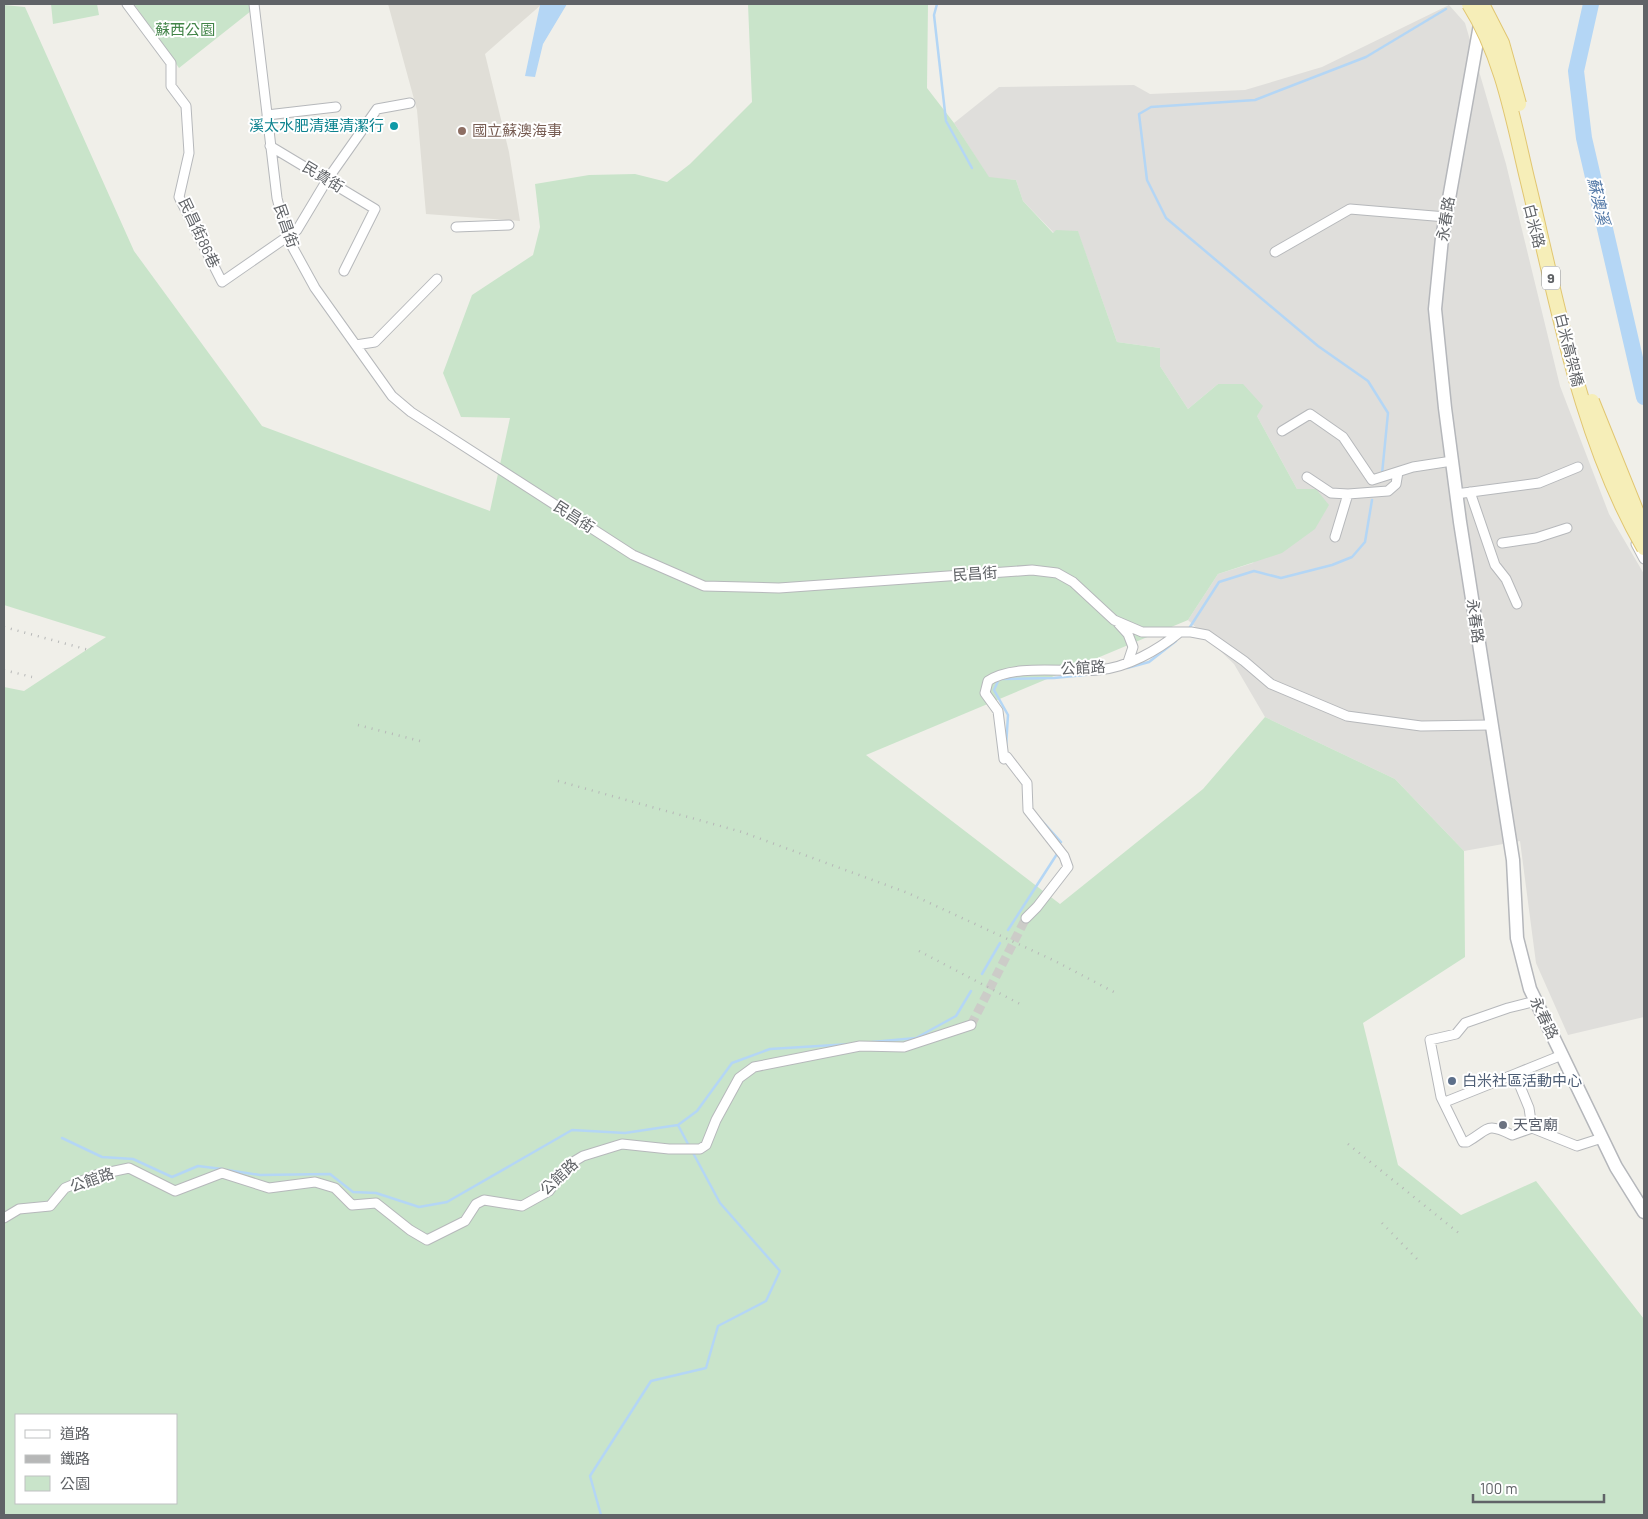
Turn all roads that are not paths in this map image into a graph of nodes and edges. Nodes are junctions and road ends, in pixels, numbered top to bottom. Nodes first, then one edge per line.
1 (127, 4) edge
2 (254, 4) edge
3 (1461, 4) edge
4 (1469, 4) edge
5 (1483, 4) edge
6 (1478, 32) junction
7 (1496, 61) junction
8 (410, 102) dead end
9 (336, 107) dead end
10 (267, 115) junction
11 (270, 146) junction
12 (328, 180) junction
13 (1446, 217) junction
14 (509, 226) dead end
15 (456, 227) dead end
16 (287, 237) junction
17 (1275, 252) dead end
18 (344, 271) dead end
19 (437, 279) dead end
20 (356, 346) junction
21 (1282, 431) dead end
22 (1452, 461) junction
23 (1578, 466) dead end
24 (1398, 472) junction
25 (1307, 477) dead end
26 (1470, 492) junction
27 (1348, 494) junction
28 (1456, 494) junction
29 (1567, 528) dead end
30 (1644, 530) edge
31 (1335, 537) dead end
32 (1502, 543) dead end
33 (1644, 548) edge
34 (1644, 559) edge
35 (1517, 604) dead end
36 (1114, 620) junction
37 (1180, 632) junction
38 (1128, 662) junction
39 (1490, 725) junction
40 (1026, 918) tunnel mouth
41 (1536, 1001) junction
42 (971, 1025) tunnel mouth
43 (1562, 1055) junction
44 (1515, 1074) junction
45 (1445, 1102) junction
46 (1532, 1128) junction
47 (1602, 1138) junction
48 (1644, 1212) edge
49 (4, 1218) edge

1 - 16 street, 民昌街86巷
2 - 10 street, 民昌街
3 - 7 main road, bridge
4 - 7 main road, 白米高架橋 / 9, bridge
5 - 6 street, 永春路
5 - 30 main road, 白米高架橋 / 9, bridge
6 - 13 street, 永春路
6 - 34 street, 白米路
7 - 33 main road, 白米高架橋 / 9, bridge
8 - 12 street
9 - 10 street
10 - 11 street, 民昌街
11 - 12 street, 民貴街
11 - 16 street, 民昌街
12 - 16 street
12 - 18 street, 民貴街
13 - 17 street
13 - 22 street, 永春路
14 - 15 street
16 - 20 street, 民昌街
19 - 20 street
20 - 36 street, 民昌街
21 - 24 street
22 - 24 street
22 - 28 street, 永春路
23 - 26 street
24 - 27 street
25 - 27 street
26 - 28 street
26 - 35 street
27 - 31 street
28 - 39 street, 永春路
29 - 32 street
36 - 37 street, 民昌街
36 - 38 street
37 - 38 street, 公館路
37 - 39 street
38 - 40 street, 公館路
39 - 41 street, 永春路
41 - 43 street, 永春路
41 - 45 street
42 - 49 street, 公館路
43 - 44 street
43 - 47 street, 永春路
44 - 45 street
44 - 46 street
45 - 46 street
46 - 47 street
47 - 48 street, 永春路

